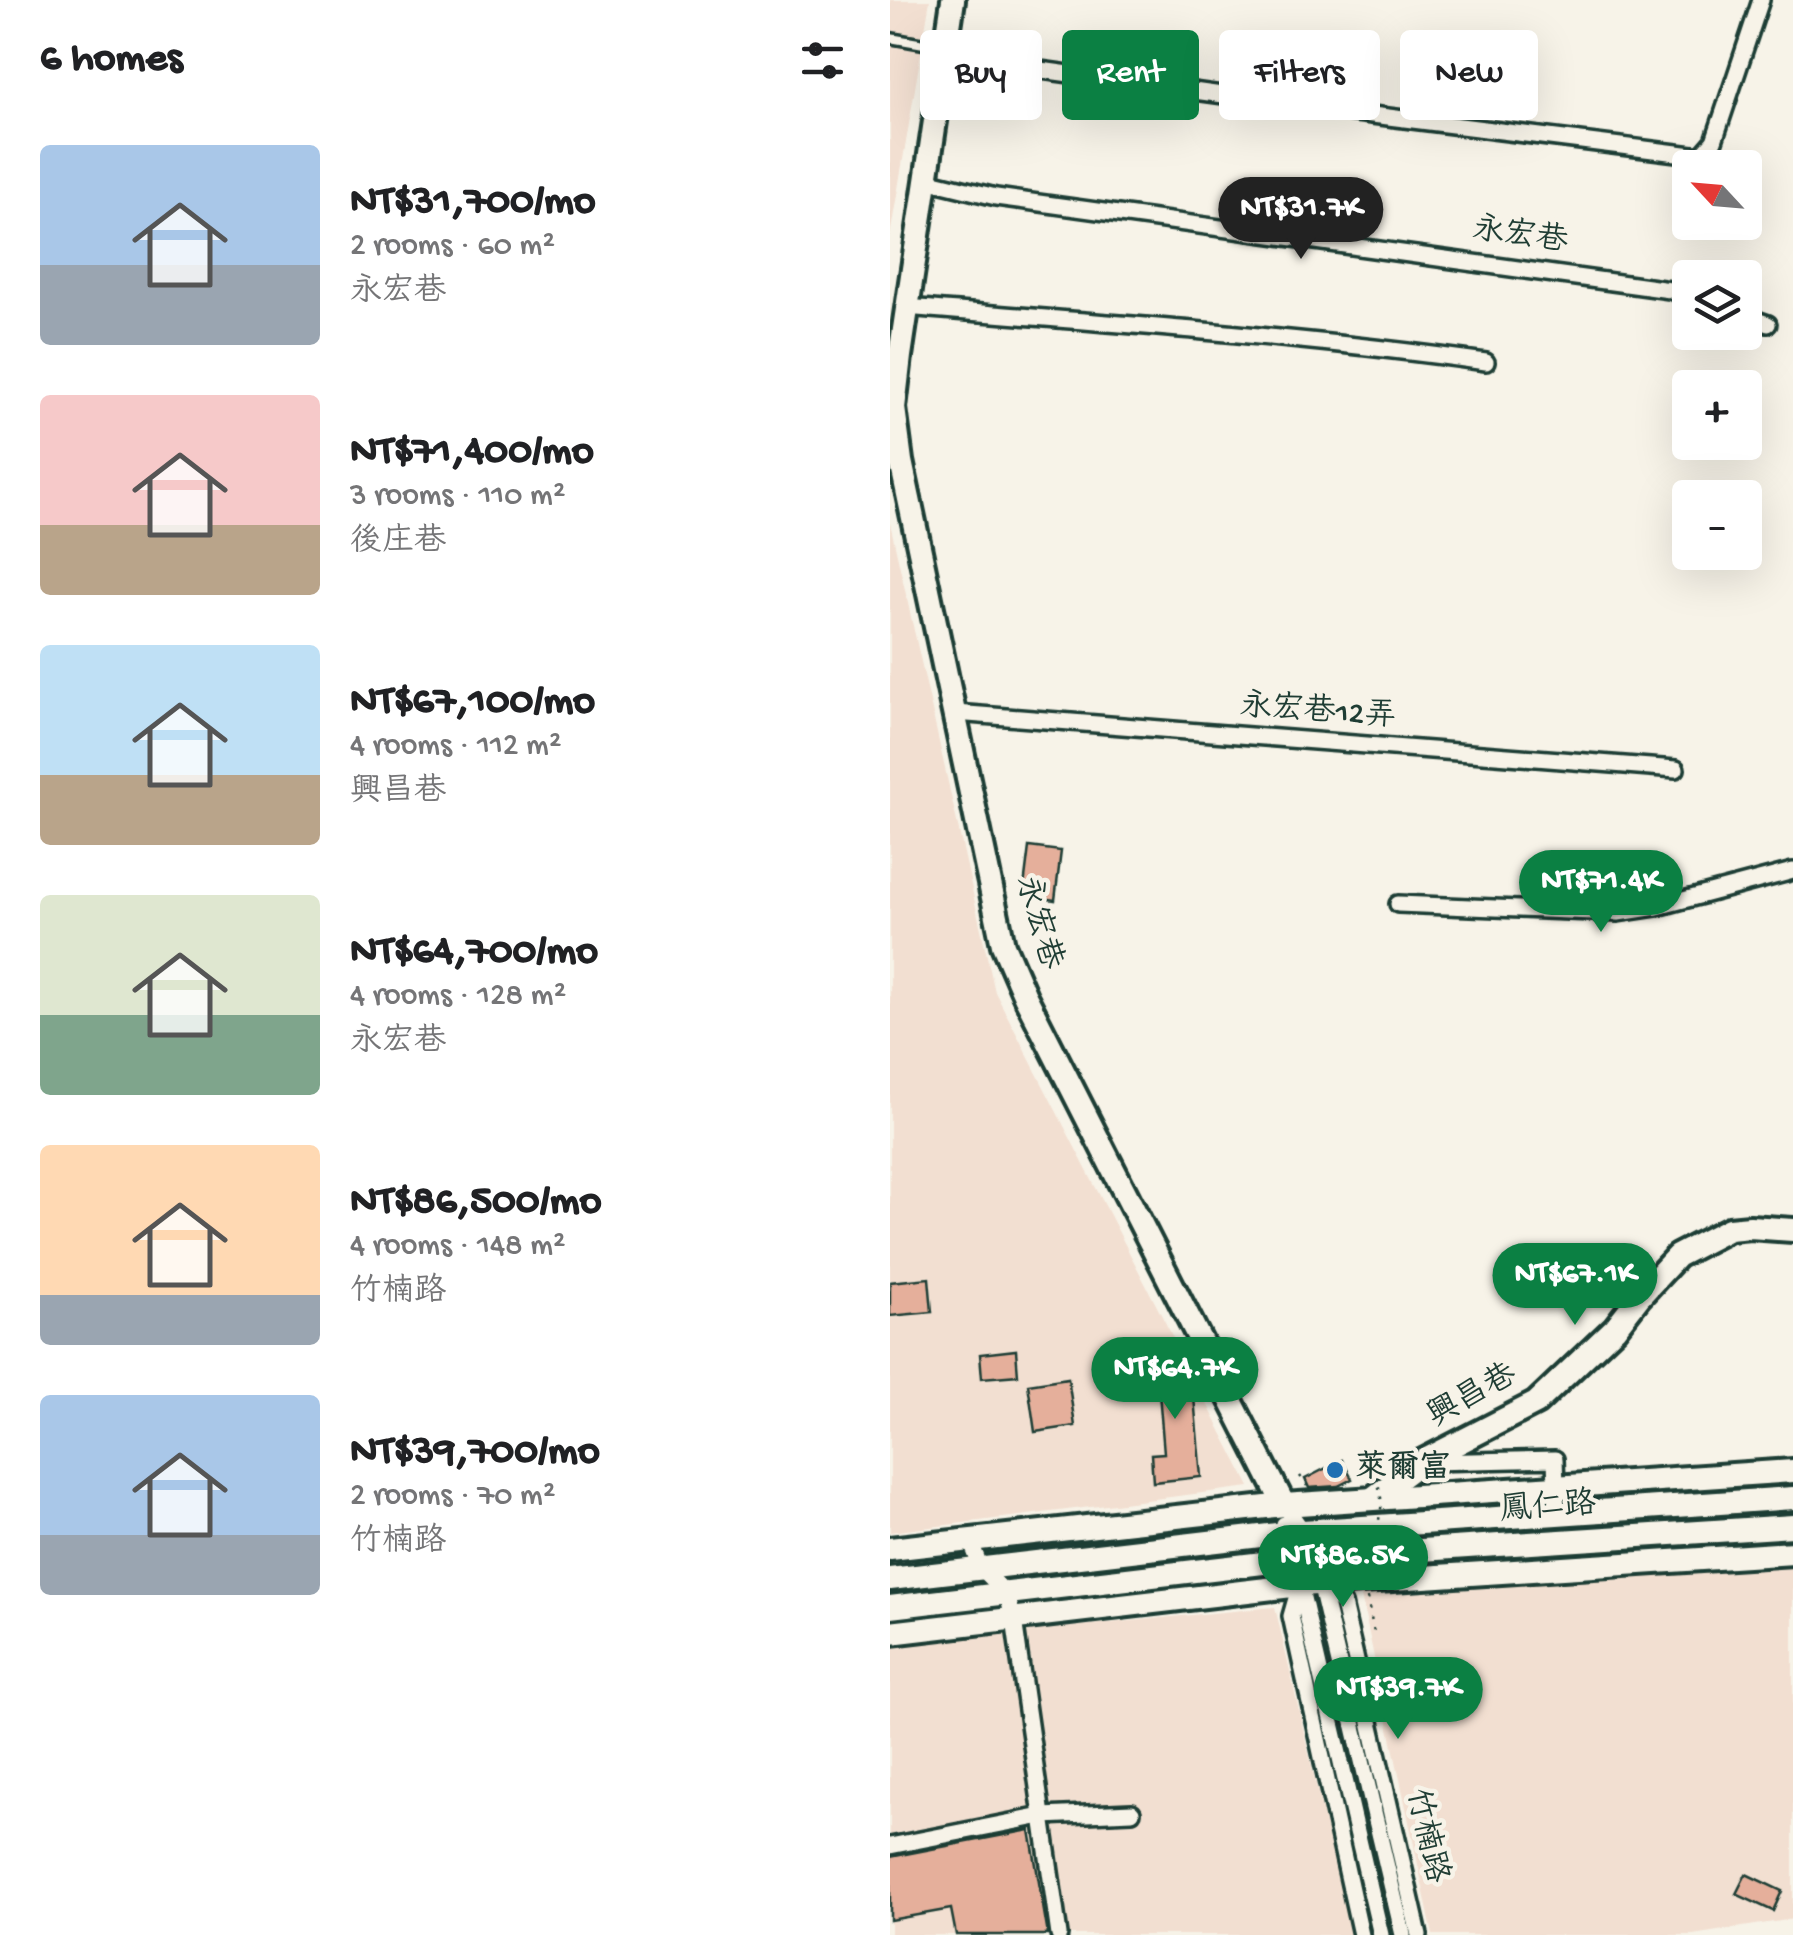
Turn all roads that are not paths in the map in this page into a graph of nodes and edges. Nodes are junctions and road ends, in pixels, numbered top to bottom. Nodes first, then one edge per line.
1 (953, 0) edge
2 (1761, 0) edge
3 (949, 30) edge
4 (890, 38) edge
5 (920, 43) edge
6 (1042, 70) edge
7 (935, 120) edge
8 (926, 180) junction
9 (1672, 291) edge
10 (907, 308) junction
11 (1762, 322) edge
12 (1768, 324) dead end
13 (1486, 362) dead end
14 (955, 712) junction
15 (1676, 769) dead end
16 (1793, 871) edge
17 (1398, 904) dead end
18 (1793, 1230) edge
19 (1421, 1462) junction
20 (1793, 1471) edge
21 (1557, 1486) junction
22 (1793, 1498) edge
23 (1371, 1499) junction
24 (1284, 1505) junction
25 (1557, 1515) junction
26 (1793, 1526) edge
27 (1294, 1532) junction
28 (970, 1540) junction
29 (890, 1548) edge
30 (1793, 1554) edge
31 (1303, 1558) junction
32 (981, 1568) junction
33 (890, 1578) edge
34 (1310, 1585) junction
35 (1006, 1593) junction
36 (890, 1606) edge
37 (1014, 1618) junction
38 (890, 1633) edge
39 (1132, 1812) dead end
40 (1042, 1816) junction
41 (890, 1846) edge
42 (1059, 1935) edge
43 (1361, 1935) edge
44 (1381, 1935) edge
45 (1403, 1935) edge
46 (1419, 1935) edge

1 - 3 main road, 永宏巷
2 - 6 street
4 - 5 lane
7 - 8 main road, 永宏巷
8 - 9 street, 永宏巷
8 - 10 main road, 永宏巷
10 - 13 street
10 - 14 main road, 永宏巷
11 - 12 street
14 - 15 street, 永宏巷12弄
14 - 24 main road, 永宏巷
16 - 17 street
18 - 19 main road, 興昌巷
19 - 21 street
19 - 23 main road, 興昌巷
20 - 21 main road, 鳳仁路
21 - 23 main road, 鳳仁路
21 - 25 street
22 - 25 main road, 鳳仁路
23 - 24 main road, 鳳仁路
24 - 27 street, 竹楠路
24 - 28 main road, 鳳仁路
25 - 27 main road, 鳳仁路
26 - 31 main road, 鳳仁路
27 - 31 street, 竹楠路
27 - 32 main road, 鳳仁路
28 - 29 main road, 鳳仁路
28 - 32 street
30 - 34 main road, 鳳仁路
31 - 34 street, 竹楠路
31 - 35 main road, 鳳仁路
32 - 33 main road, 鳳仁路
32 - 35 street
34 - 37 main road, 鳳仁路
34 - 43 street, 竹楠路
34 - 44 street, 竹楠路
34 - 45 street, 竹楠路
34 - 46 street, 竹楠路
35 - 36 main road, 鳳仁路
35 - 37 street
37 - 38 main road, 鳳仁路
37 - 40 street
39 - 40 street
40 - 41 street
40 - 42 street

